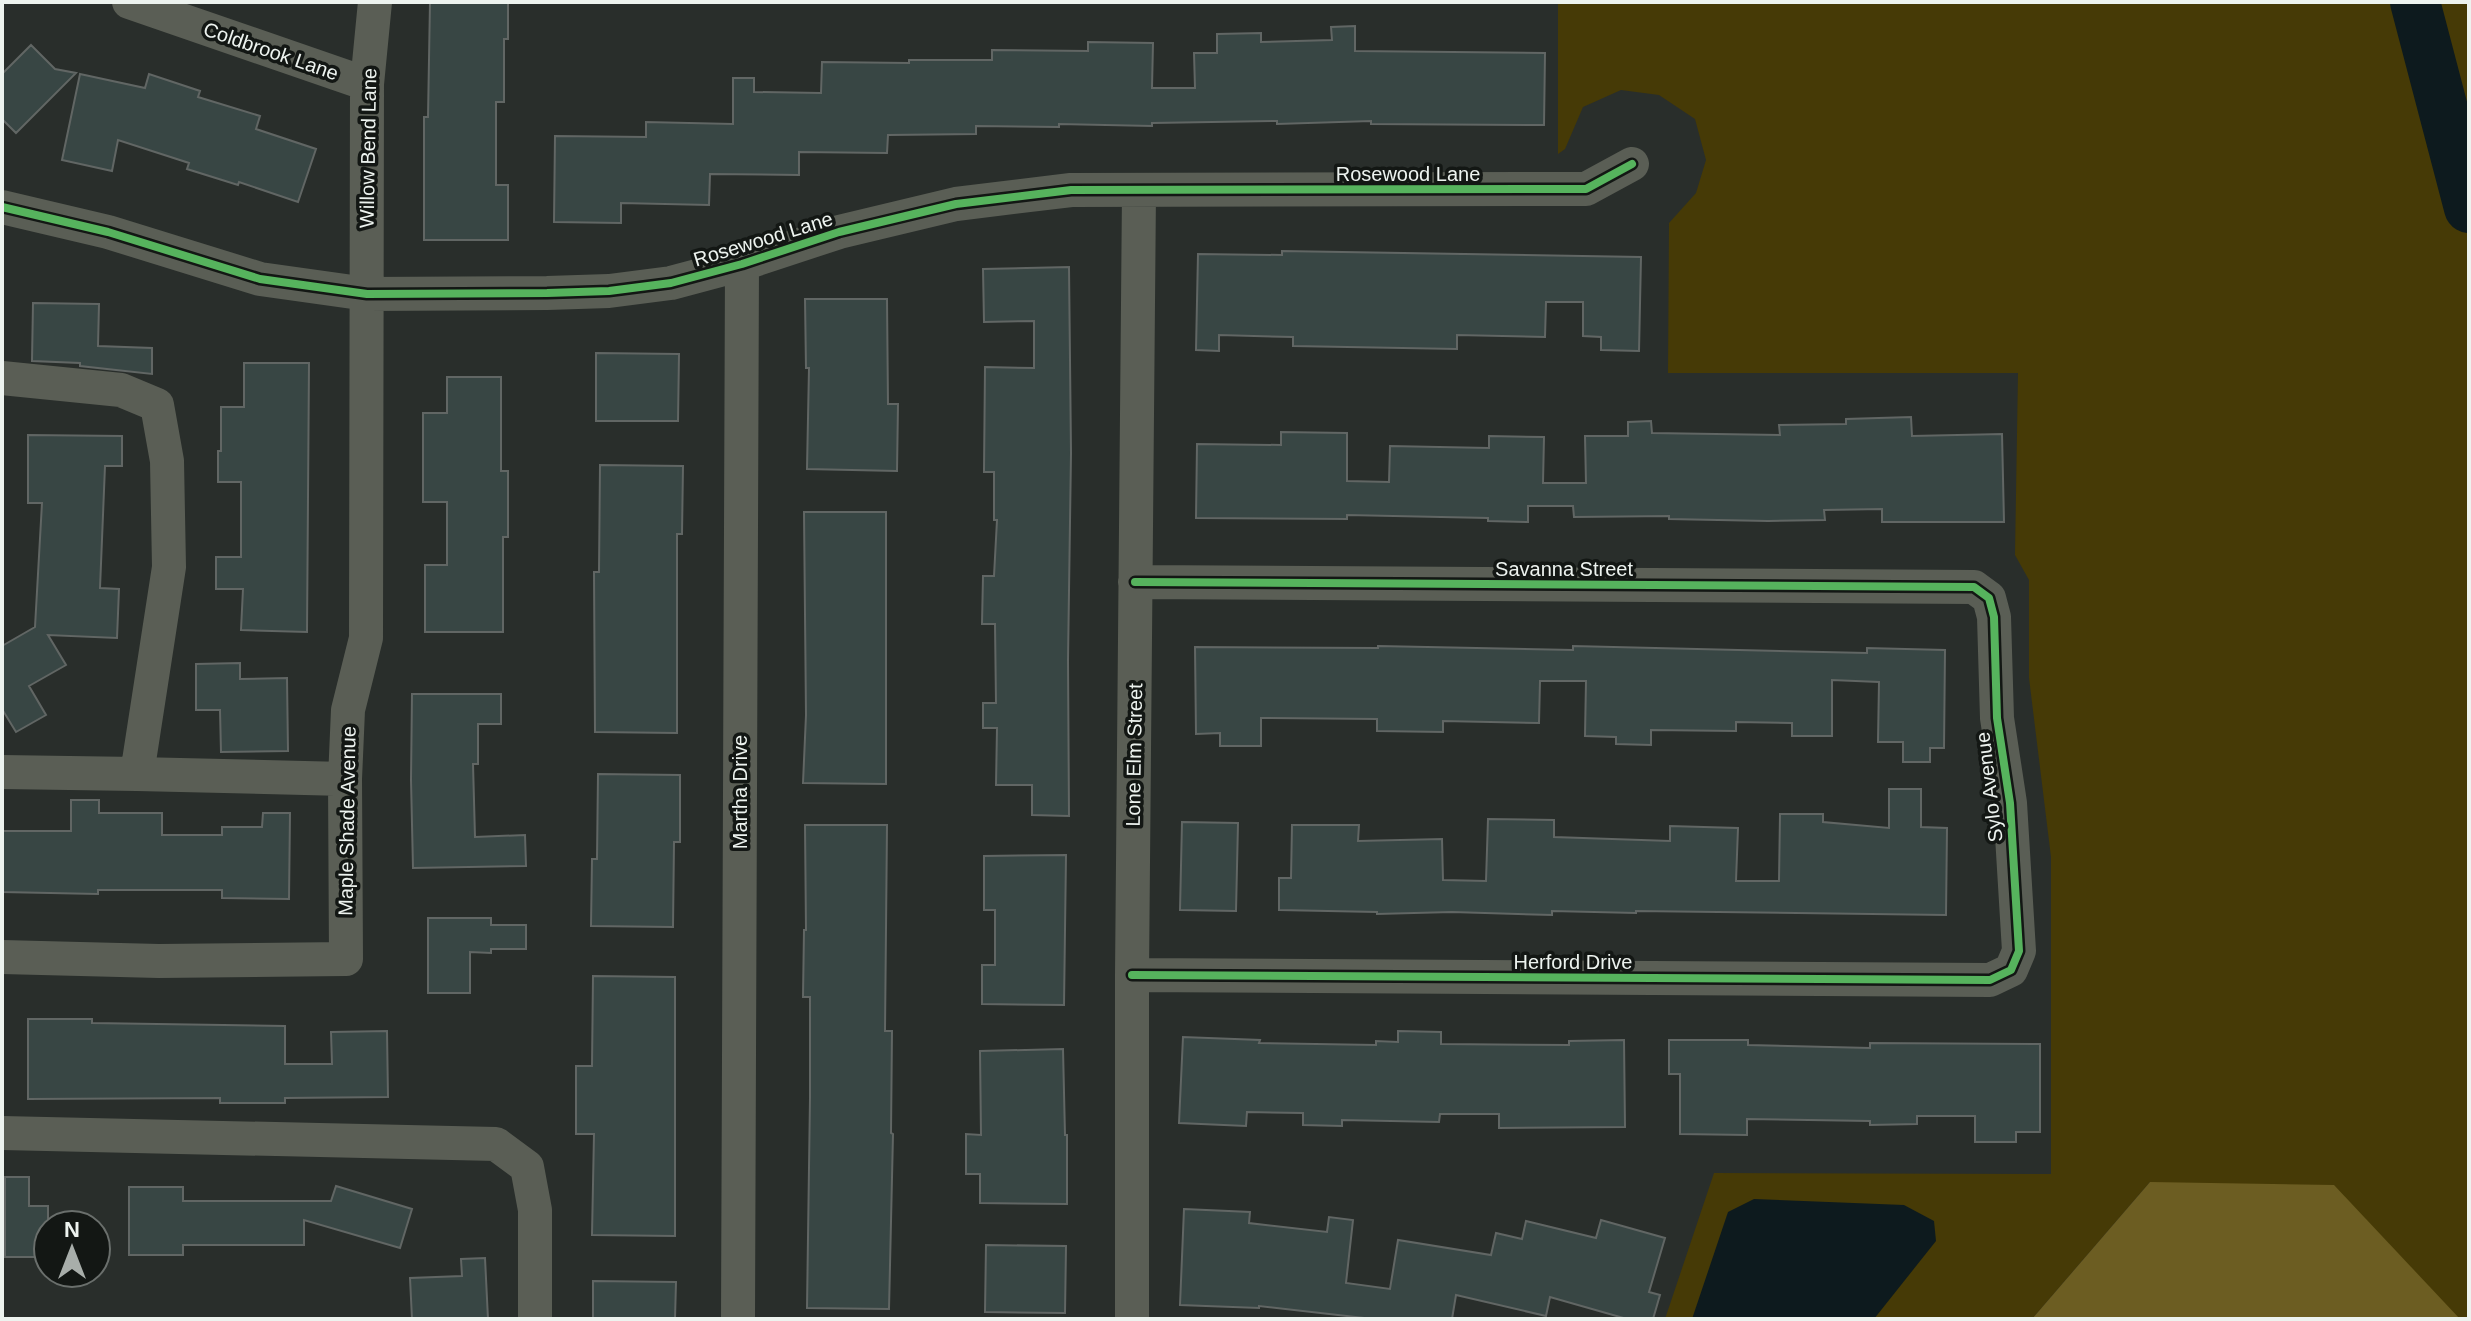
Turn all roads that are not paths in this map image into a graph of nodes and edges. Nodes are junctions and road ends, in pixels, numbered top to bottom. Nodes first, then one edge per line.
1 (129, 2) edge
2 (375, 2) edge
3 (367, 84) junction
4 (1632, 164) dead end
5 (1139, 191) junction
6 (2, 207) edge
7 (742, 264) junction
8 (367, 294) junction
9 (2, 378) edge
10 (1135, 582) junction
11 (1989, 598) joint
12 (2, 772) edge
13 (137, 774) junction
14 (345, 779) junction
15 (2, 957) edge
16 (2011, 970) joint
17 (1132, 975) junction
18 (2, 1133) edge
19 (535, 1319) edge
20 (738, 1319) edge
21 (1132, 1319) edge

1 - 3 street, Coldbrook Lane
2 - 3 street, Willow Bend Lane
3 - 8 street, Willow Bend Lane
4 - 5 street, Rosewood Lane
5 - 7 street, Rosewood Lane
5 - 10 street, Lone Elm Street
6 - 8 street, Rosewood Lane
7 - 8 street, Rosewood Lane
7 - 20 street, Martha Drive
8 - 14 street, Maple Shade Avenue
9 - 13 street
10 - 11 street, Savanna Street
10 - 17 street, Lone Elm Street
11 - 16 street, Sylo Avenue
12 - 13 street
13 - 14 street
14 - 15 street, Maple Shade Avenue
16 - 17 street, Herford Drive
17 - 21 street, Lone Elm Street
18 - 19 street

